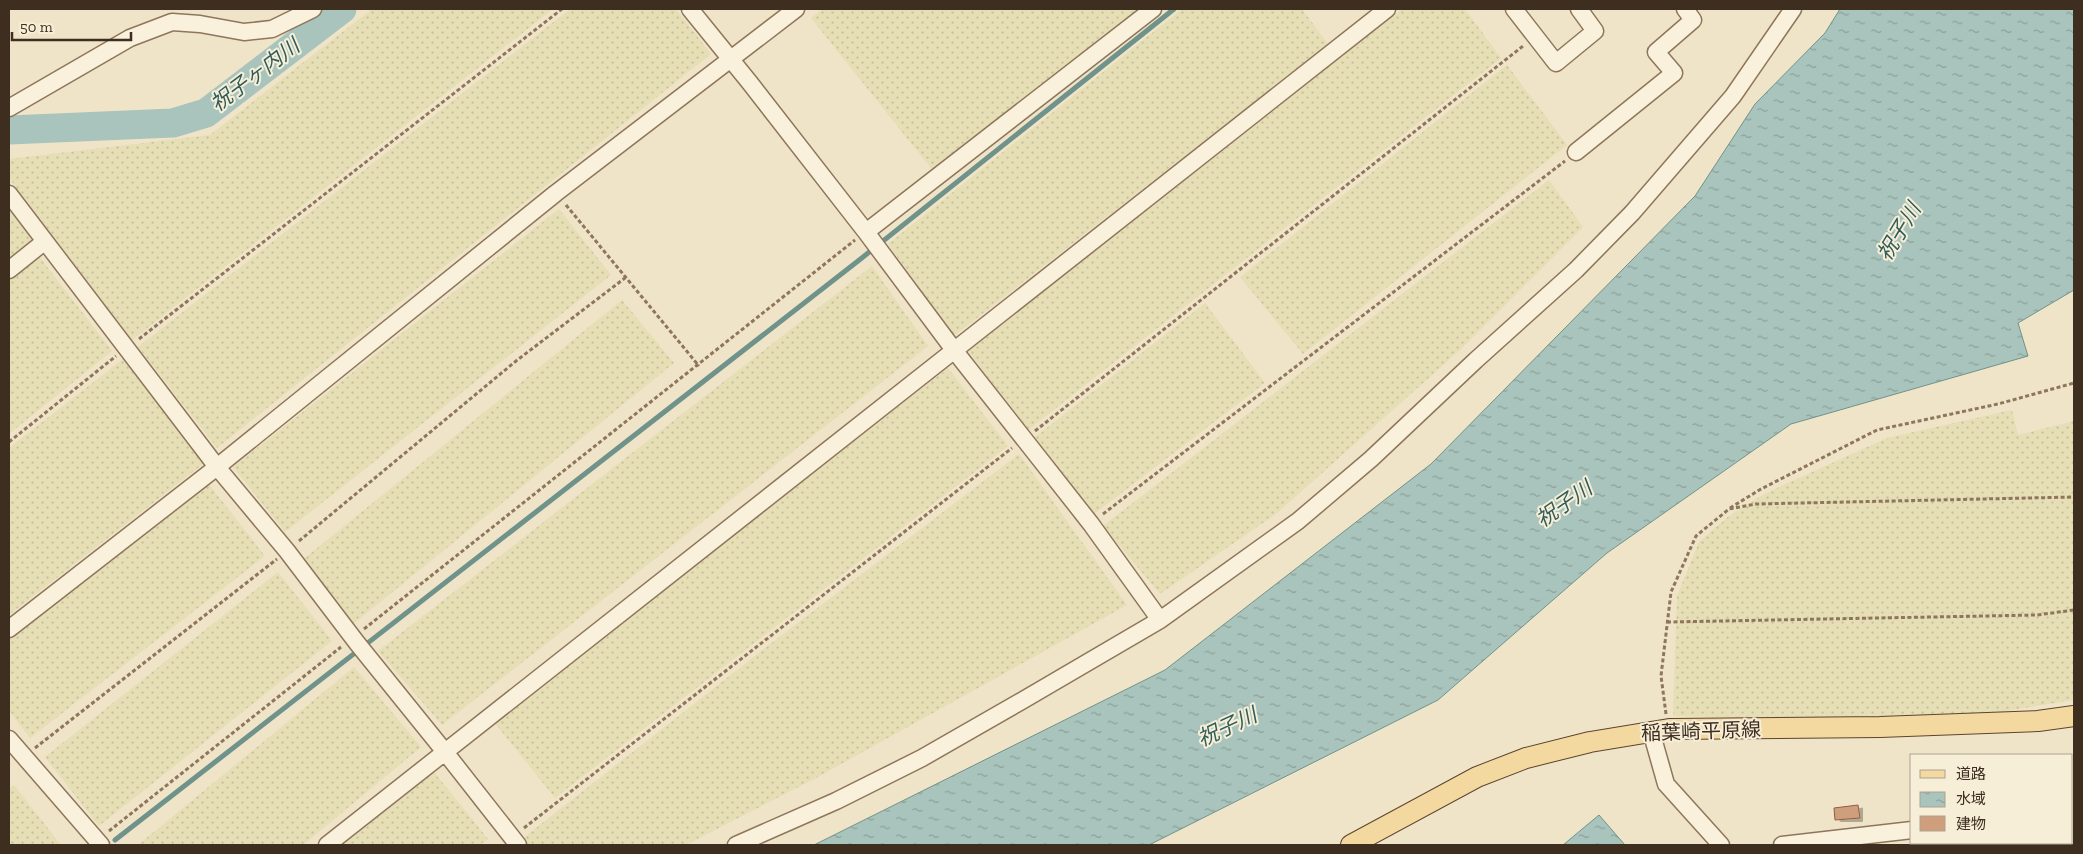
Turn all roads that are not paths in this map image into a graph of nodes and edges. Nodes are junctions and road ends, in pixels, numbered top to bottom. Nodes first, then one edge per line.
1 (313, 9) edge
2 (690, 9) edge
3 (796, 9) edge
4 (1152, 9) edge
5 (1387, 9) edge
6 (1514, 9) edge
7 (1579, 9) edge
8 (1685, 9) edge
9 (1793, 9) edge
10 (730, 60) junction
11 (9, 108) edge
12 (1576, 152) road end
13 (9, 194) edge
14 (868, 234) junction
15 (44, 242) junction
16 (9, 270) edge
17 (954, 350) junction
18 (217, 467) junction
19 (1160, 620) junction
20 (9, 629) edge
21 (2074, 716) edge
22 (1660, 730) junction
23 (9, 739) edge
24 (445, 752) junction
25 (1910, 832) edge
26 (515, 842) edge
27 (97, 844) edge
28 (327, 845) edge
29 (736, 845) edge
30 (1351, 845) edge
31 (1720, 845) edge
32 (1782, 845) edge

1 - 11 street
2 - 10 street
3 - 10 street
4 - 14 street
5 - 17 street
6 - 7 street
8 - 12 street
9 - 19 street
10 - 14 street
10 - 18 street
13 - 15 street
14 - 17 street
15 - 16 street
15 - 18 street
17 - 19 street
17 - 24 street
18 - 20 street
18 - 24 street
19 - 29 street
21 - 22 main road, 稲葉崎平原線
22 - 30 main road, 稲葉崎平原線
22 - 31 street
23 - 27 street
24 - 26 street
24 - 28 street
25 - 32 street

